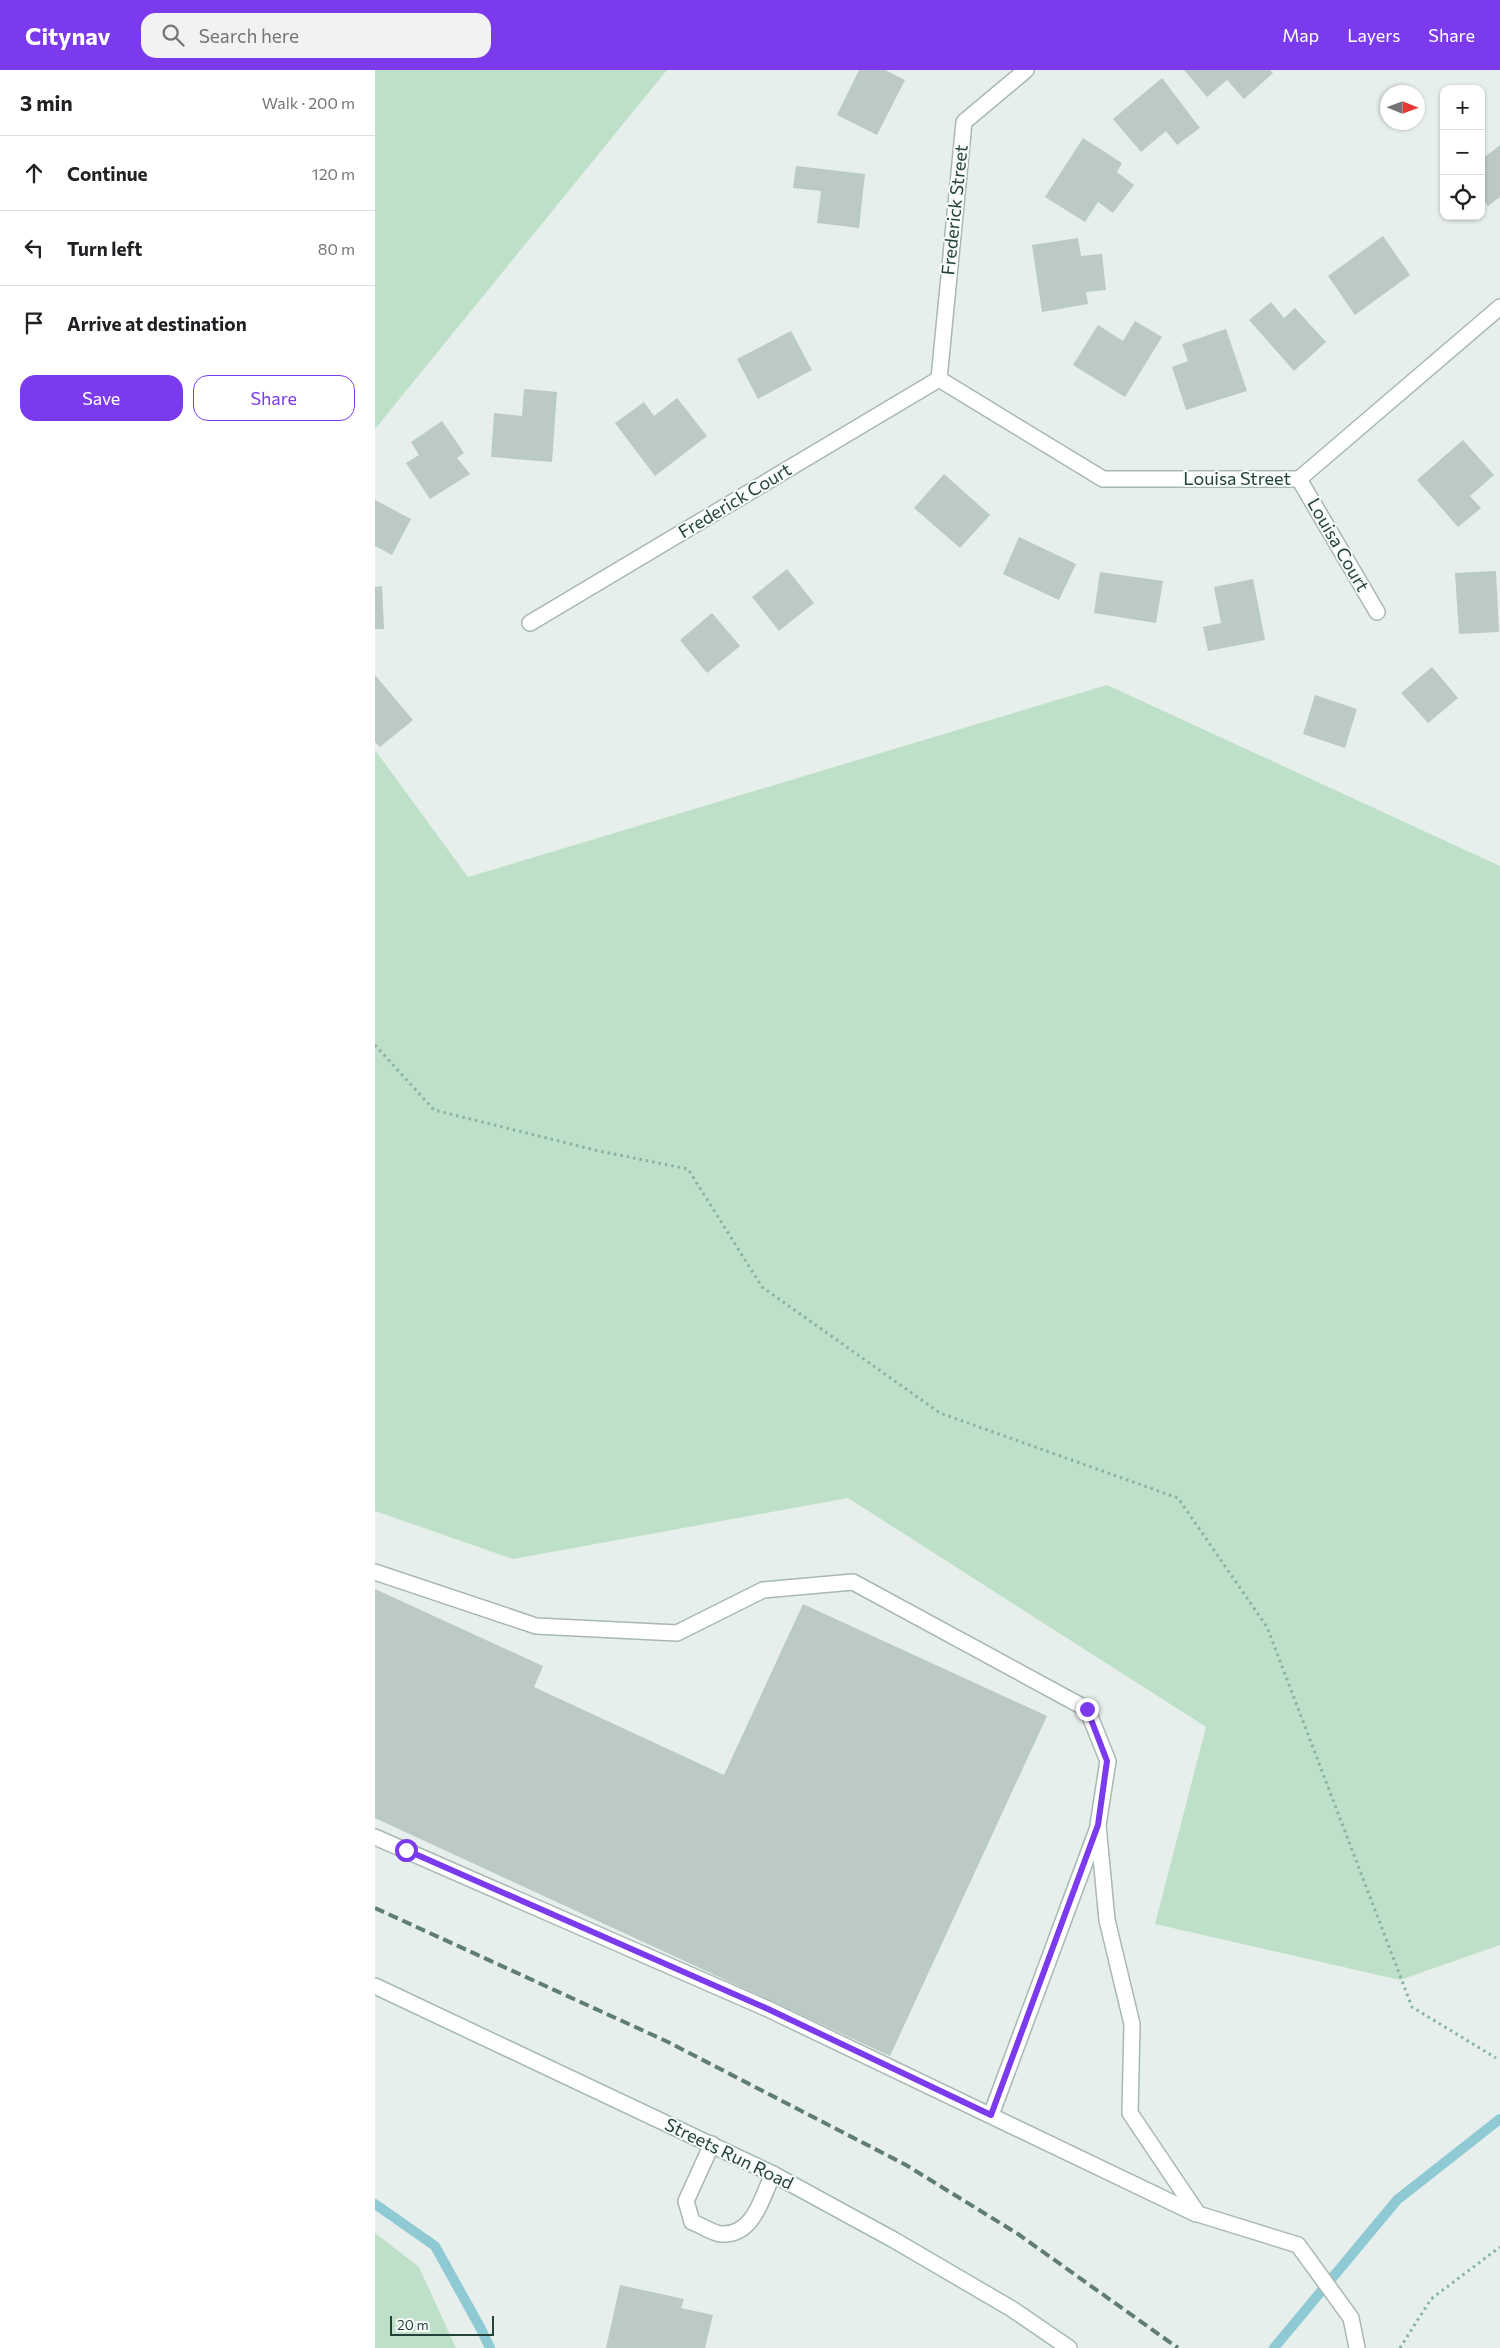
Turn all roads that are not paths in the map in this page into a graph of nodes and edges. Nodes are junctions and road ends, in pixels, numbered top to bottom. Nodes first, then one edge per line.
1 (1026, 70) edge
2 (1500, 306) edge
3 (939, 379) junction
4 (1299, 478) junction
5 (1377, 612) dead end
6 (530, 623) dead end
7 (375, 1572) edge
8 (1098, 1825) junction
9 (375, 1837) edge
10 (375, 1986) edge
11 (991, 2115) junction
12 (712, 2144) junction
13 (773, 2174) junction
14 (1197, 2214) junction
15 (1069, 2348) edge
16 (1357, 2348) edge

1 - 3 street, Frederick Street
2 - 4 street, Louisa Street
3 - 4 street, Louisa Street
3 - 6 street, Frederick Court
4 - 5 street, Louisa Court
7 - 8 street
8 - 11 street
8 - 14 street
9 - 11 street
10 - 12 street, Streets Run Road
11 - 14 street
12 - 13 street, Streets Run Road
12 - 13 street
13 - 15 street, Streets Run Road
14 - 16 street

